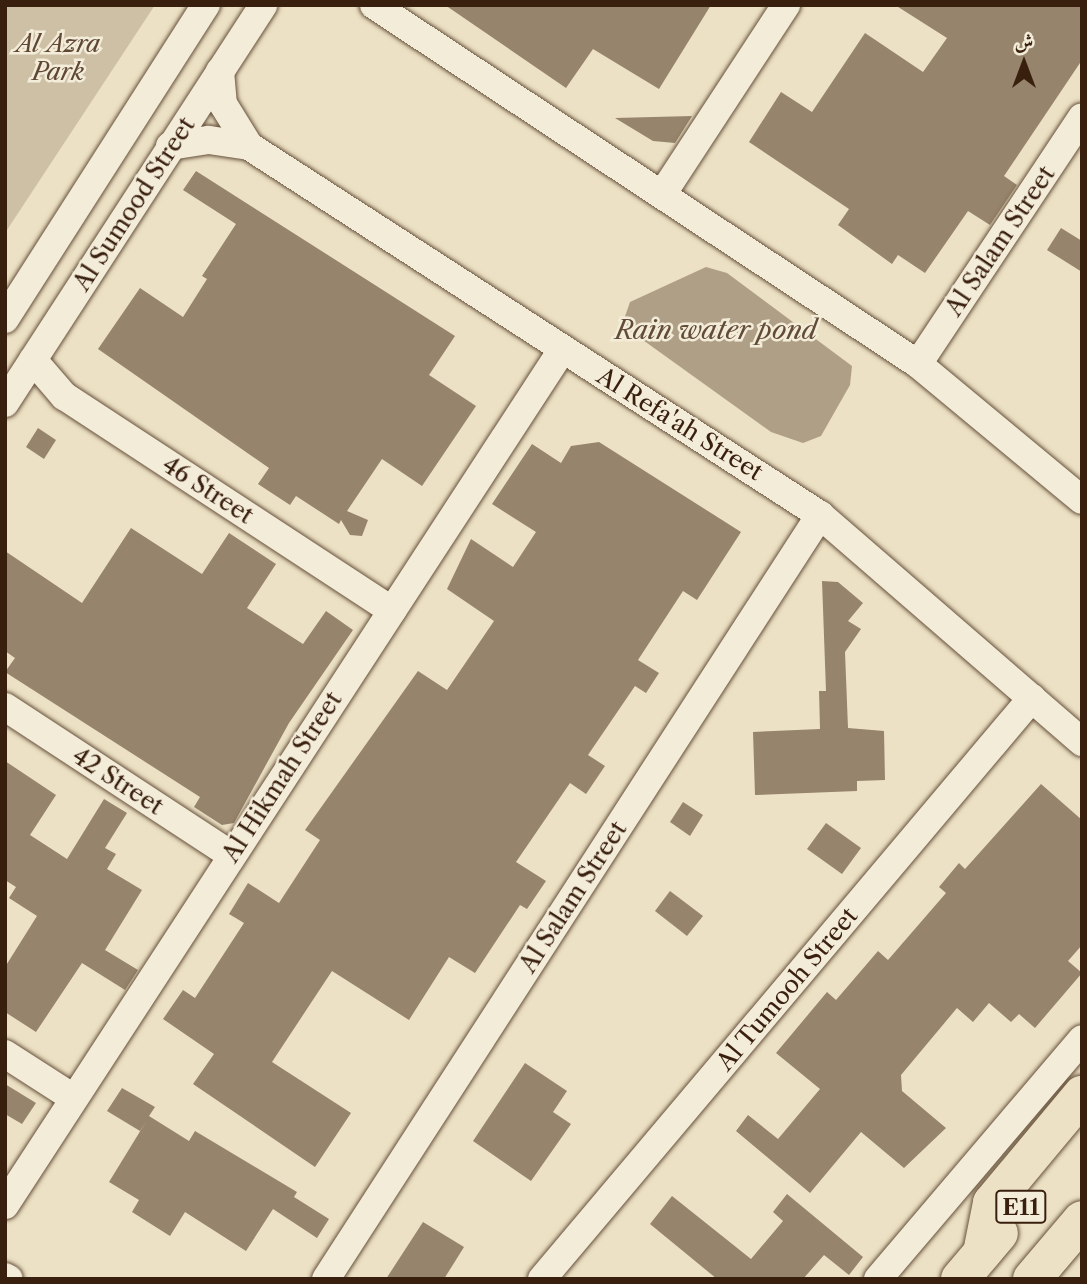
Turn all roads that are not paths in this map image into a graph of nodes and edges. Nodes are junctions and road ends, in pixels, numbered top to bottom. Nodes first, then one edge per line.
1 (206, 5) edge
2 (262, 5) edge
3 (374, 5) edge
4 (786, 5) edge
5 (220, 71) junction
6 (1082, 117) edge
7 (170, 146) junction
8 (249, 146) junction
9 (663, 193) junction
10 (5, 318) edge
11 (562, 350) junction
12 (33, 360) junction
13 (918, 365) junction
14 (5, 402) edge
15 (1082, 500) edge
16 (820, 515) junction
17 (392, 611) junction
18 (1032, 698) junction
19 (5, 707) edge
20 (1082, 741) edge
21 (231, 855) junction
22 (1082, 1039) edge
23 (5, 1054) edge
24 (1082, 1095) edge
25 (72, 1097) junction
26 (1082, 1135) edge
27 (5, 1205) edge
28 (1082, 1220) edge
29 (971, 1266) edge
30 (1037, 1276) edge
31 (326, 1279) edge
32 (542, 1279) edge
33 (878, 1279) edge

1 - 10 street, Al Sumood Street
2 - 5 street, Al Sumood Street
3 - 9 street
4 - 9 street
5 - 7 street, Al Sumood Street
5 - 8 street, Al Refa'ah Street
6 - 13 street, Al Salam Street
7 - 8 street, Al Refa'ah Street
7 - 12 street, Al Sumood Street
8 - 11 street, Al Refa'ah Street
9 - 13 street
11 - 16 street, Al Refa'ah Street
11 - 17 street, Al Hikmah Street
12 - 14 street, Al Sumood Street
12 - 17 street, 46 Street
13 - 15 street
16 - 18 street, Al Refa'ah Street
16 - 31 street, Al Salam Street
17 - 21 street, Al Hikmah Street
18 - 20 street, Al Refa'ah Street
18 - 32 street, Al Tumooh Street
19 - 21 street, 42 Street
21 - 25 street, Al Hikmah Street
22 - 33 street
23 - 25 street
24 - 29 highway
25 - 27 street, Al Hikmah Street
26 - 29 highway, E11
28 - 30 highway, E11

